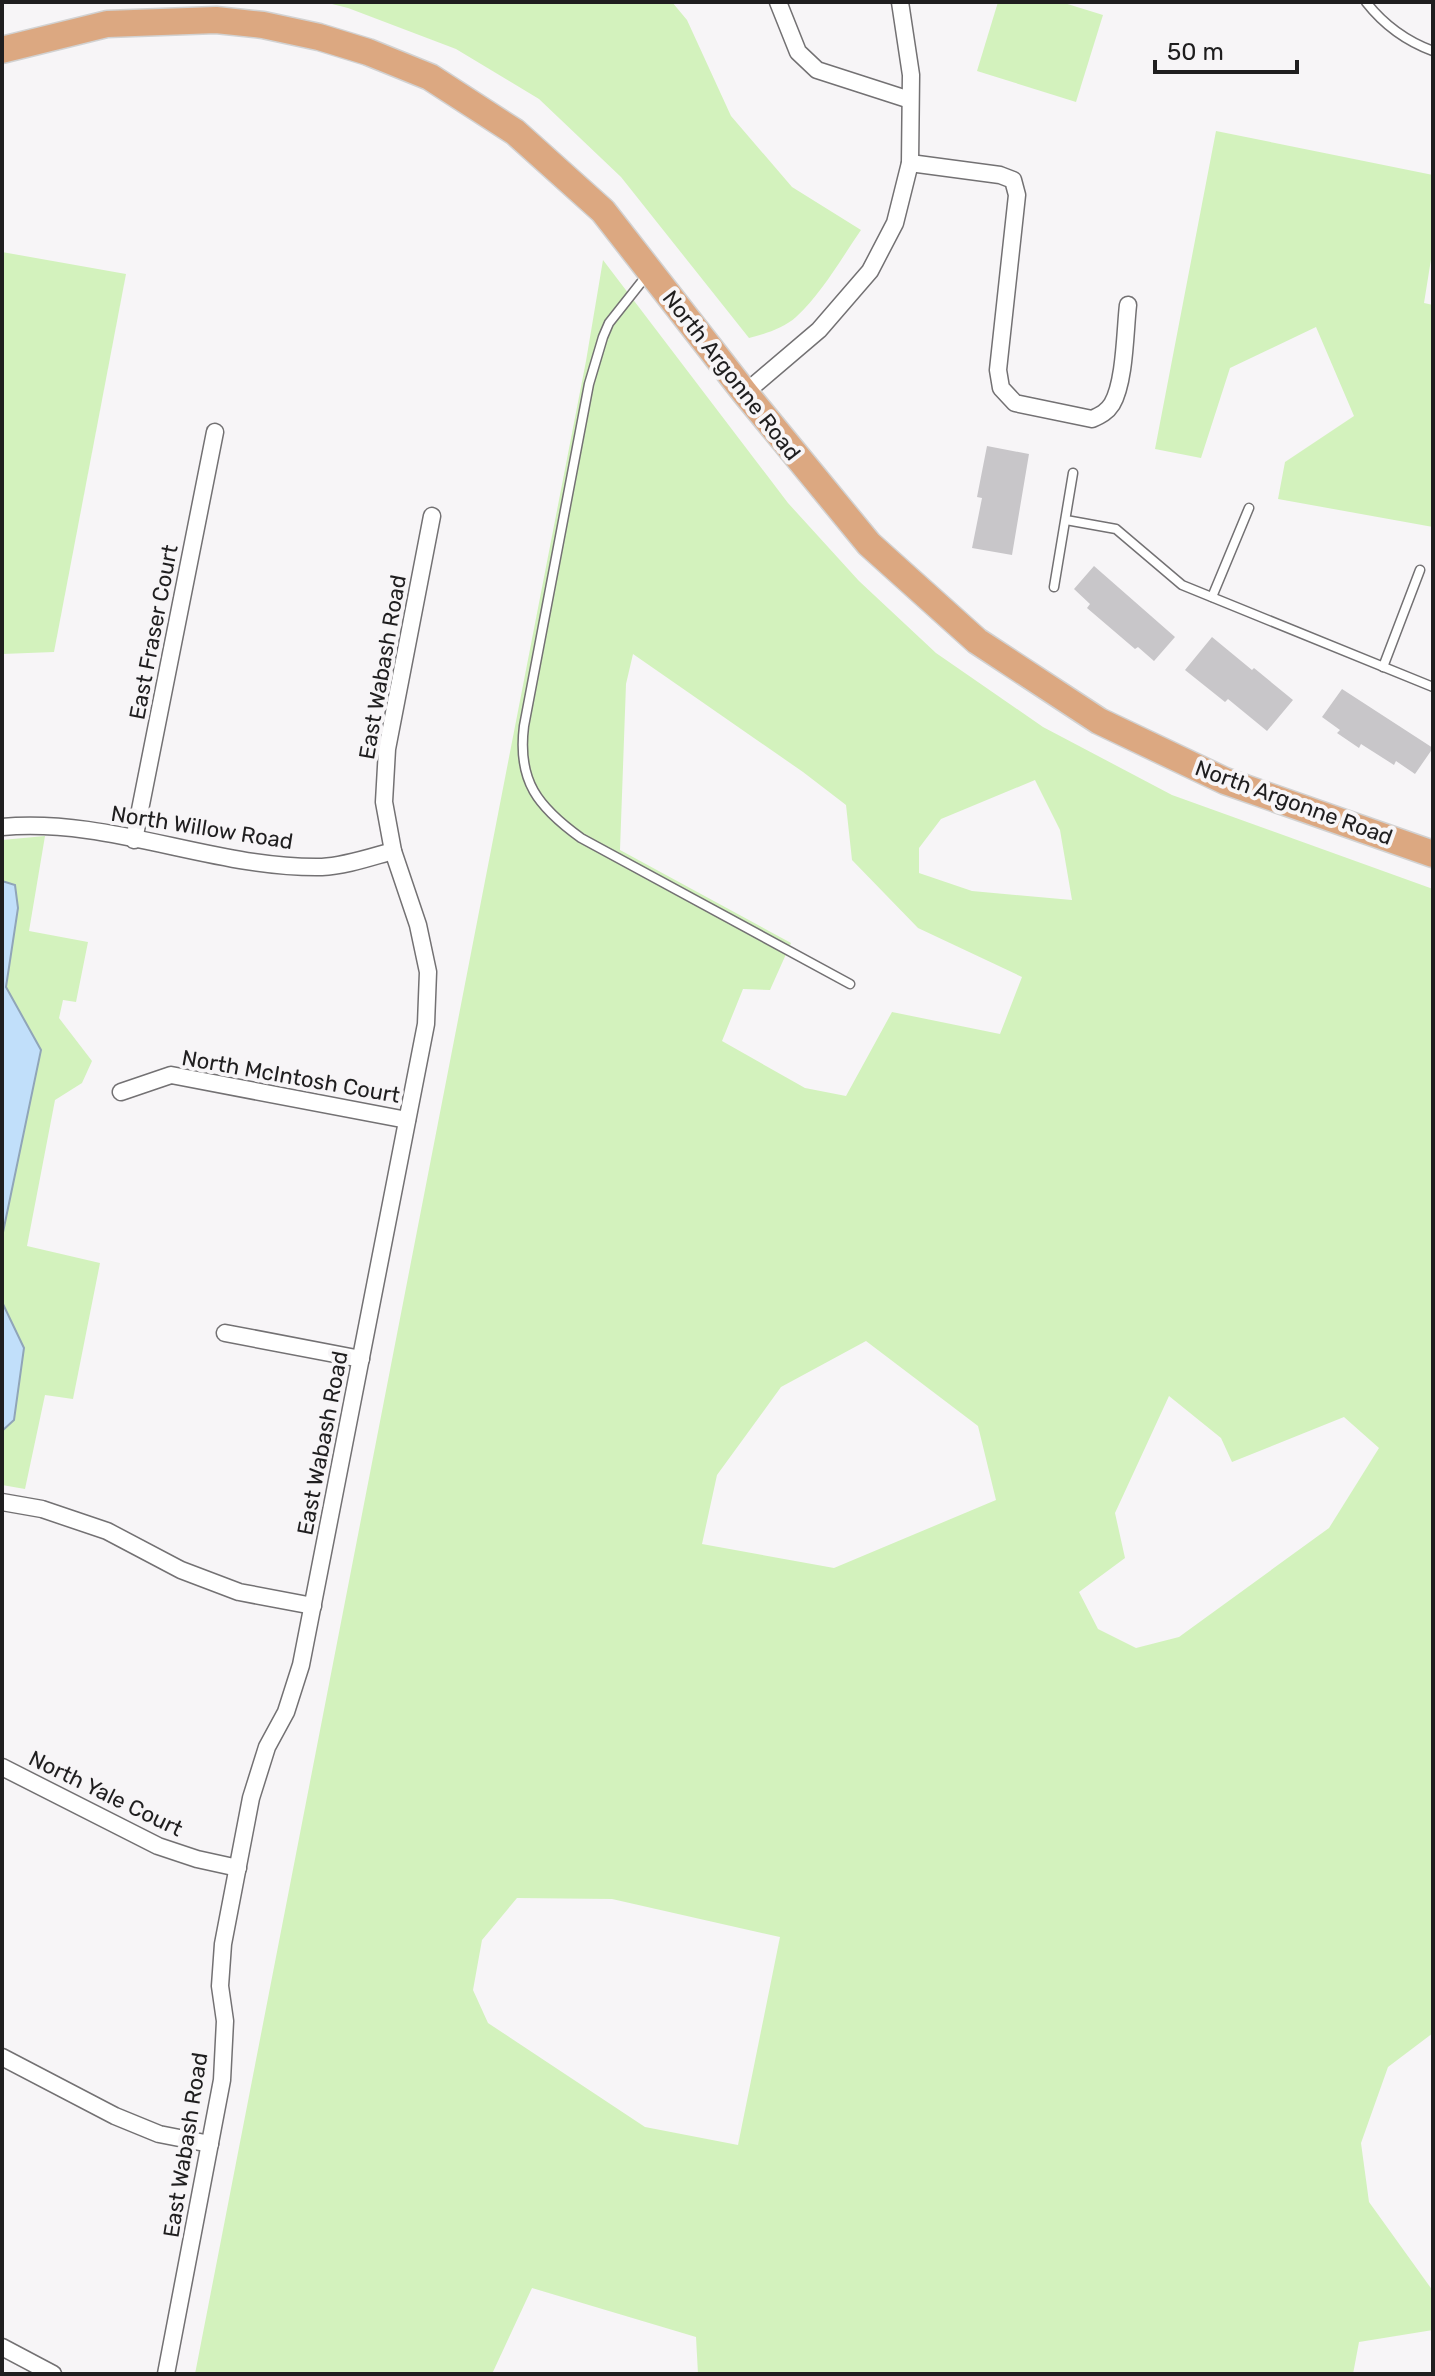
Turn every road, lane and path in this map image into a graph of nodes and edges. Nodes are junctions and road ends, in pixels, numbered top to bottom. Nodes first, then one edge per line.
1 (778, 2) edge
2 (900, 2) edge
3 (1366, 2) edge
4 (2, 50) edge
5 (1433, 51) edge
6 (910, 100) junction
7 (910, 163) junction
8 (650, 271) junction
9 (1128, 305) dead end
10 (745, 393) junction
11 (215, 432) dead end
12 (1073, 473) dead end
13 (1249, 508) dead end
14 (432, 516) dead end
15 (1066, 520) junction
16 (1420, 570) dead end
17 (1054, 587) dead end
18 (1212, 597) junction
19 (1383, 667) junction
20 (1433, 687) edge
21 (2, 827) edge
22 (134, 840) junction
23 (393, 851) junction
24 (1433, 854) edge
25 (850, 984) dead end
26 (121, 1092) dead end
27 (407, 1120) junction
28 (225, 1333) dead end
29 (361, 1359) junction
30 (2, 1502) edge
31 (313, 1606) junction
32 (2, 1767) edge
33 (238, 1868) junction
34 (2, 2057) edge
35 (210, 2144) junction
36 (2, 2347) edge
37 (53, 2374) edge
38 (166, 2374) edge

1 - 6 street
2 - 6 street
3 - 5 lane
4 - 8 main road, North Argonne Road
6 - 7 street
7 - 9 street
7 - 10 street
8 - 10 main road, North Argonne Road
8 - 25 lane
10 - 24 main road, North Argonne Road
11 - 22 street, East Fraser Court
12 - 15 lane
13 - 18 lane
14 - 23 street, East Wabash Road
15 - 17 lane
15 - 18 lane
16 - 19 lane
18 - 19 lane
19 - 20 lane
21 - 22 street, North Willow Road
22 - 23 street, North Willow Road
23 - 27 street, East Wabash Road
26 - 27 street, North McIntosh Court
27 - 29 street, East Wabash Road
28 - 29 street
29 - 31 street, East Wabash Road
30 - 31 street
31 - 33 street, East Wabash Road
32 - 33 street, North Yale Court
33 - 35 street, East Wabash Road
34 - 35 street
35 - 38 street, East Wabash Road
36 - 37 street

